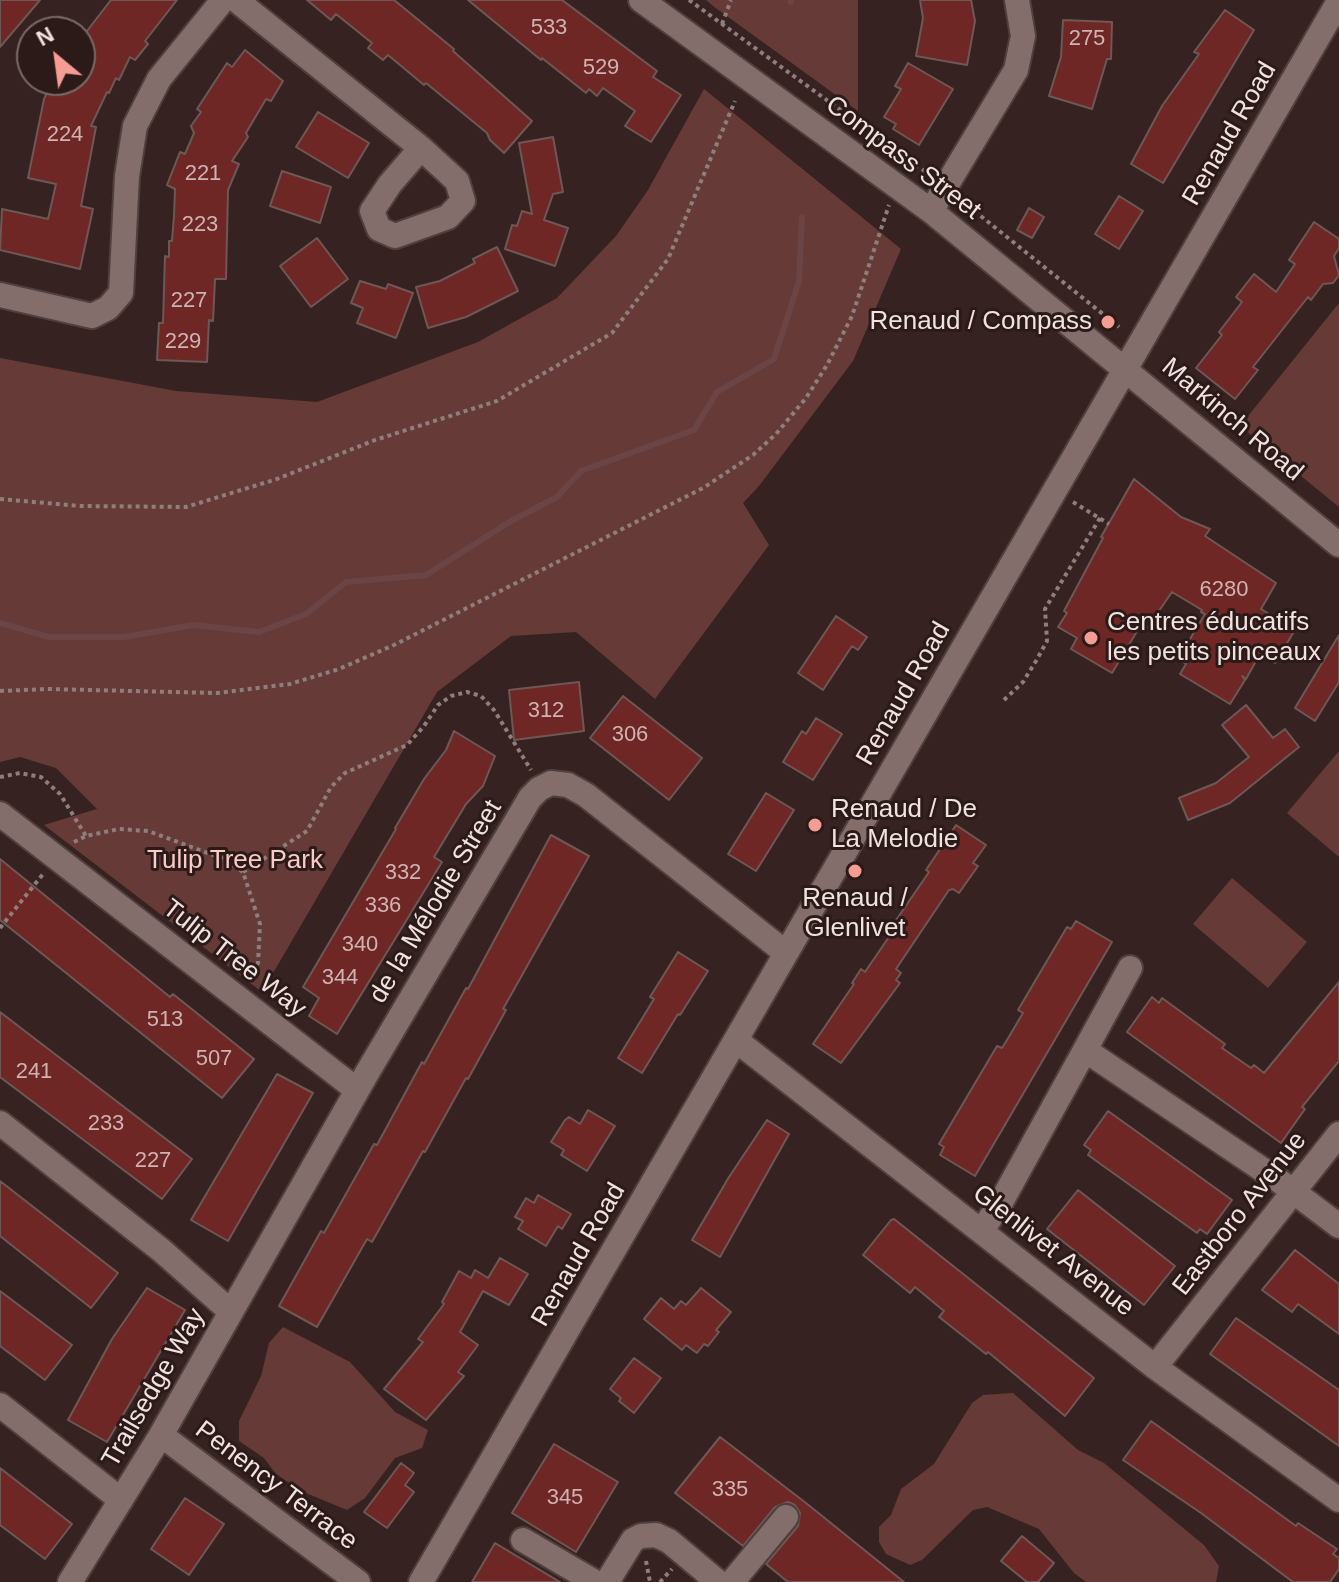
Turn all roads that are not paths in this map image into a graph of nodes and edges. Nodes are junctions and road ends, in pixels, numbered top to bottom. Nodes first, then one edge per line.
1 (223, 0) edge
2 (236, 0) edge
3 (641, 0) edge
4 (1017, 0) edge
5 (1339, 1) edge
6 (421, 148) dead end
7 (931, 211) junction
8 (0, 295) edge
9 (1125, 368) junction
10 (1339, 545) edge
11 (0, 814) edge
12 (786, 953) junction
13 (1130, 968) dead end
14 (737, 1041) junction
15 (1085, 1050) junction
16 (357, 1090) junction
17 (0, 1123) edge
18 (1339, 1134) edge
19 (1294, 1191) junction
20 (1339, 1226) edge
21 (982, 1230) junction
22 (230, 1311) junction
23 (1155, 1367) junction
24 (0, 1405) edge
25 (161, 1435) junction
26 (121, 1500) junction
27 (1339, 1500) edge
28 (786, 1517) dead end
29 (523, 1540) dead end
30 (70, 1582) edge
31 (358, 1582) edge
32 (421, 1582) edge
33 (595, 1582) edge
34 (607, 1582) edge
35 (718, 1582) edge
36 (732, 1582) edge

1 - 8 street
2 - 6 street
3 - 7 street, Compass Street
4 - 7 street
5 - 9 street, Renaud Road
7 - 9 street, Compass Street
9 - 10 street, Markinch Road
9 - 12 street, Renaud Road
11 - 16 street, Tulip Tree Way
12 - 14 street, Renaud Road
12 - 16 street, de la Mélodie Street
13 - 15 street
14 - 21 street, Glenlivet Avenue
14 - 32 street, Renaud Road
15 - 19 street
15 - 21 street
16 - 22 street, de la Mélodie Street
17 - 22 street, Trailsedge Way
18 - 19 street, Eastboro Avenue
19 - 20 street
19 - 23 street, Eastboro Avenue
21 - 23 street, Glenlivet Avenue
22 - 25 street, Trailsedge Way
23 - 27 street, Glenlivet Avenue
24 - 26 street
25 - 26 street, Trailsedge Way
25 - 31 street, Penency Terrace
26 - 30 street, Trailsedge Way
28 - 36 street
29 - 33 street
34 - 35 street

